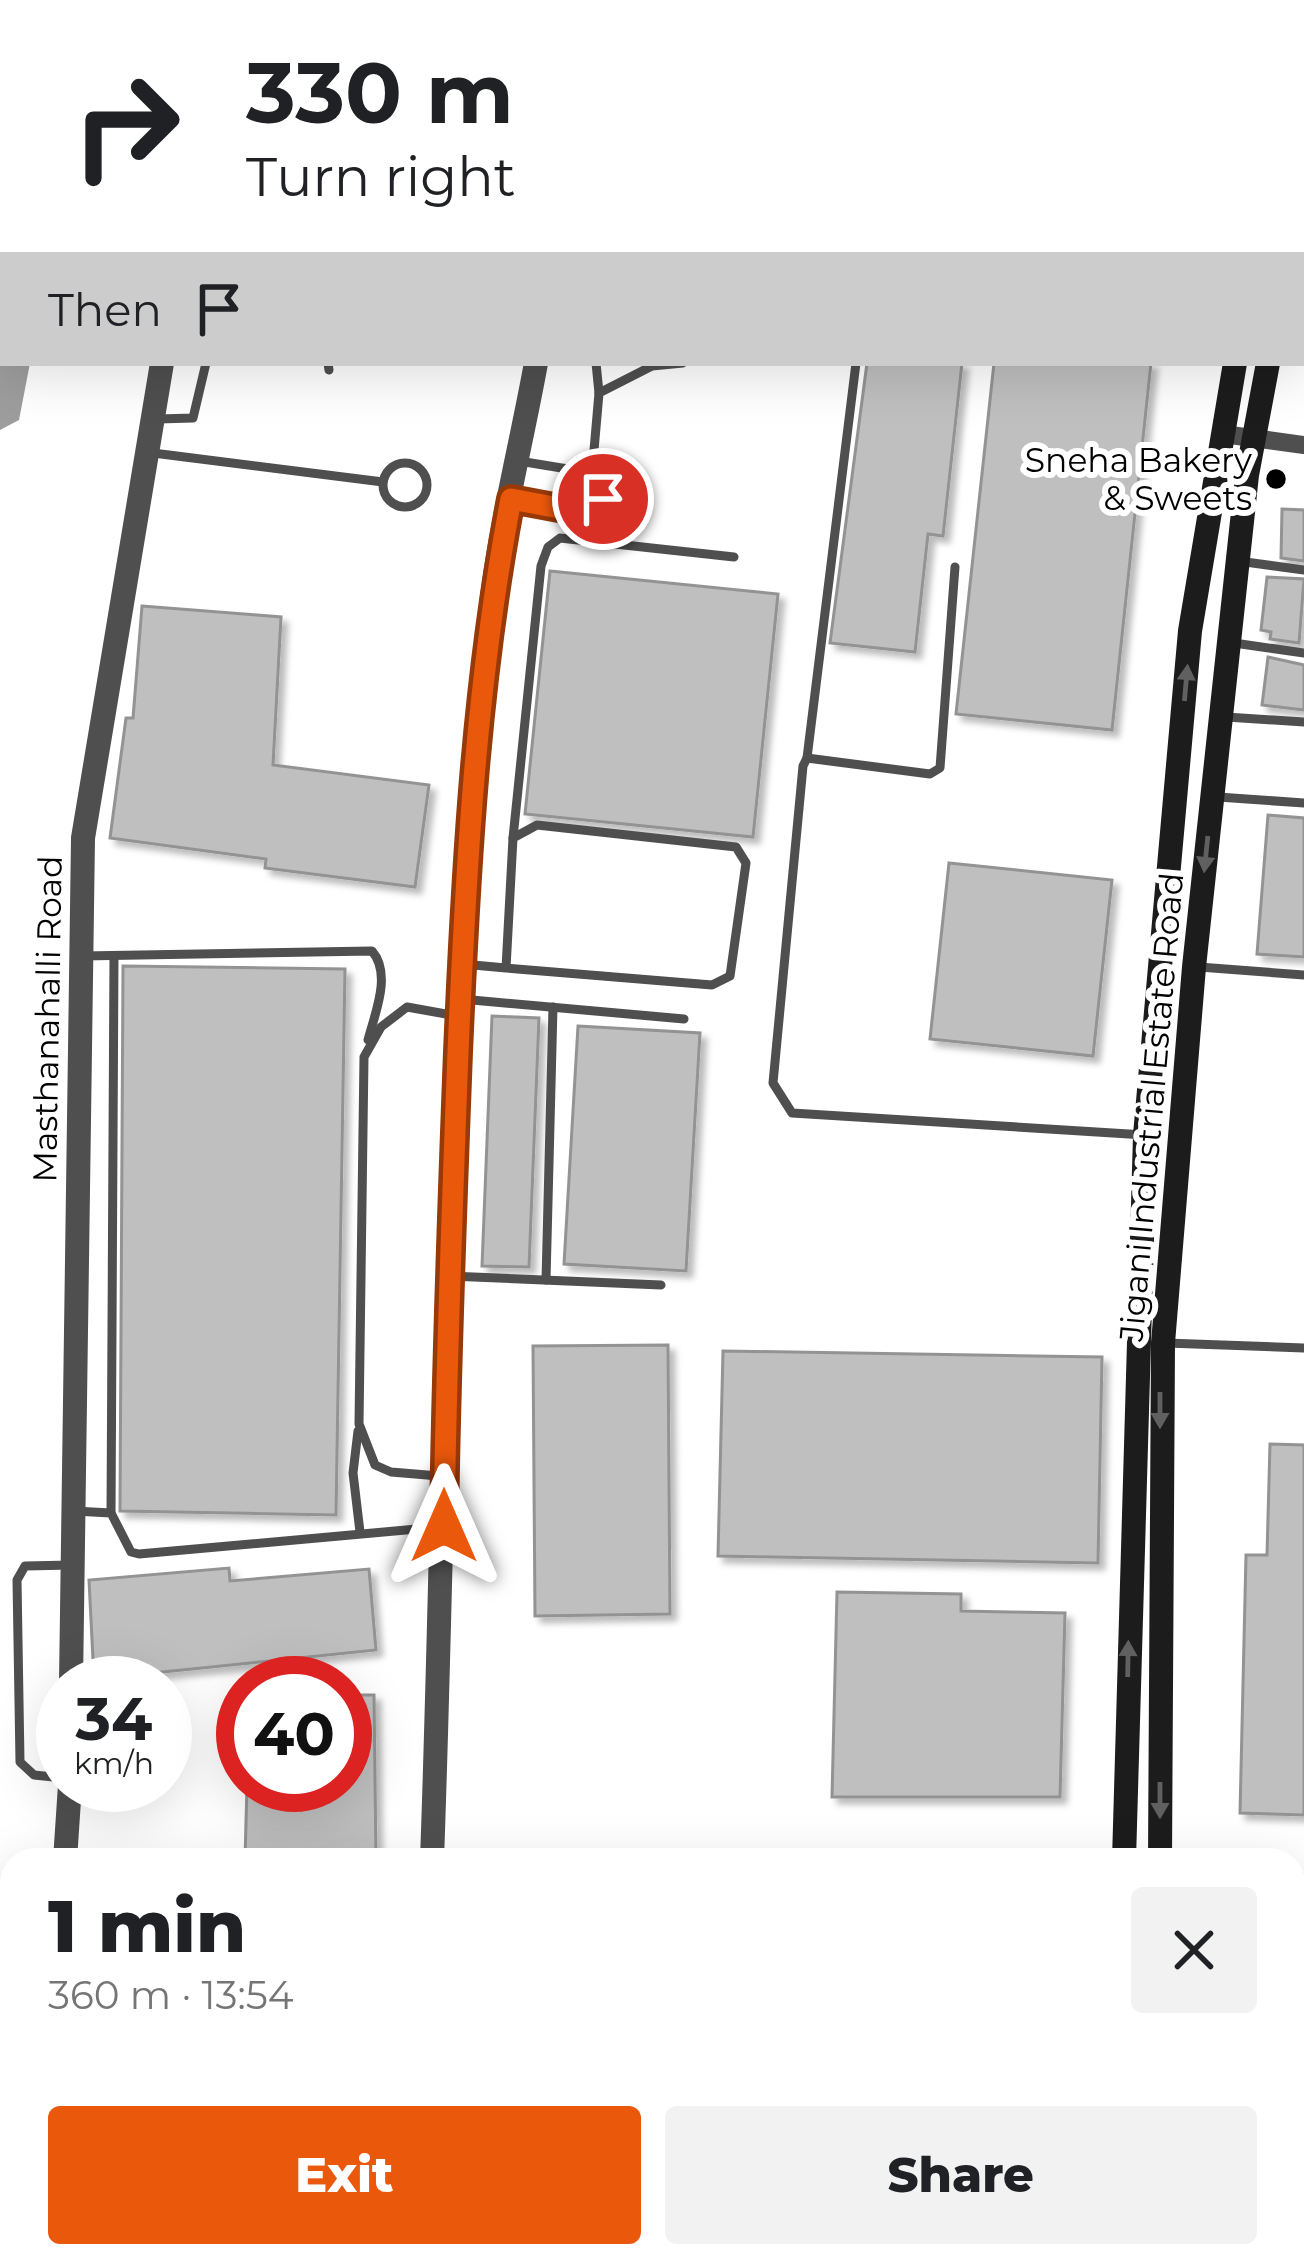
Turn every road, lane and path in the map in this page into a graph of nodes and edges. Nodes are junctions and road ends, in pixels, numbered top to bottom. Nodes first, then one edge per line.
1 (162, 366) edge
2 (205, 366) edge
3 (535, 366) edge
4 (596, 366) edge
5 (652, 366) edge
6 (856, 366) edge
7 (1234, 366) edge
8 (1267, 366) edge
9 (599, 393) junction
10 (153, 418) junction
11 (1223, 434) junction
12 (1254, 439) junction
13 (1304, 446) edge
14 (147, 452) junction
15 (518, 461) junction
16 (592, 472) junction
17 (383, 482) junction
18 (511, 499) junction
19 (734, 557) dead end
20 (1238, 561) junction
21 (955, 567) dead end
22 (1304, 570) edge
23 (1229, 642) junction
24 (1304, 653) edge
25 (1221, 717) junction
26 (1304, 722) edge
27 (808, 758) junction
28 (1212, 797) junction
29 (1304, 803) edge
30 (513, 838) junction
31 (81, 956) junction
32 (114, 956) junction
33 (462, 964) junction
34 (1194, 967) junction
35 (506, 968) junction
36 (1304, 975) edge
37 (553, 1007) junction
38 (460, 1008) junction
39 (80, 1018) junction
40 (684, 1019) dead end
41 (114, 1020) junction
42 (364, 1057) junction
43 (1144, 1135) junction
44 (449, 1276) junction
45 (546, 1280) junction
46 (661, 1285) dead end
47 (1163, 1343) junction
48 (1304, 1348) edge
49 (359, 1424) junction
50 (444, 1476) junction
51 (73, 1511) junction
52 (111, 1513) junction
53 (444, 1526) junction
54 (361, 1532) junction
55 (72, 1565) junction
56 (71, 1656) edge
57 (36, 1774) edge
58 (68, 1812) edge
59 (66, 1848) edge
60 (433, 1848) edge
61 (1124, 1848) edge
62 (1160, 1848) edge

1 - 10 street, Masthanahalli Road
2 - 10 lane
3 - 15 street
4 - 9 lane
5 - 9 lane
6 - 27 lane
7 - 11 main road, Jigani Industrial Estate Road
8 - 12 main road, Jigani Industrial Estate Road
9 - 16 lane
10 - 14 street, Masthanahalli Road
11 - 12 street
43 -> 11 main road, Jigani Industrial Estate Road
12 - 13 street
12 - 20 main road, Jigani Industrial Estate Road
14 - 17 lane
14 - 31 street, Masthanahalli Road
15 - 16 lane
15 - 18 street
16 - 18 lane
17 - 17 lane
18 - 33 street
19 - 30 lane
20 - 22 lane
20 - 23 main road, Jigani Industrial Estate Road
21 - 27 lane
23 - 24 lane
23 - 25 main road, Jigani Industrial Estate Road
25 - 26 lane
25 - 28 main road, Jigani Industrial Estate Road
27 - 43 lane
28 - 29 lane
28 -> 34 main road, Jigani Industrial Estate Road
30 - 35 lane
30 - 35 lane
31 - 32 lane
31 - 39 street, Masthanahalli Road
32 - 41 lane
32 - 42 lane
33 - 35 lane
33 - 38 street
34 - 36 lane
34 - 47 main road, Jigani Industrial Estate Road
37 - 38 lane
37 - 40 lane
37 - 45 lane
38 - 42 lane
38 - 44 street
39 - 41 lane
39 - 51 street, Masthanahalli Road
41 - 52 lane
42 - 49 lane
61 -> 43 main road, Jigani Industrial Estate Road
44 - 45 lane
44 - 50 street
45 - 46 lane
47 - 48 lane
47 -> 62 main road, Jigani Industrial Estate Road
49 - 50 lane
49 - 54 lane
50 - 53 street
51 - 52 lane
51 - 55 street, Masthanahalli Road
52 - 54 lane
53 - 54 lane
53 - 60 street
55 - 56 street, Masthanahalli Road
55 - 57 lane
58 - 59 street

